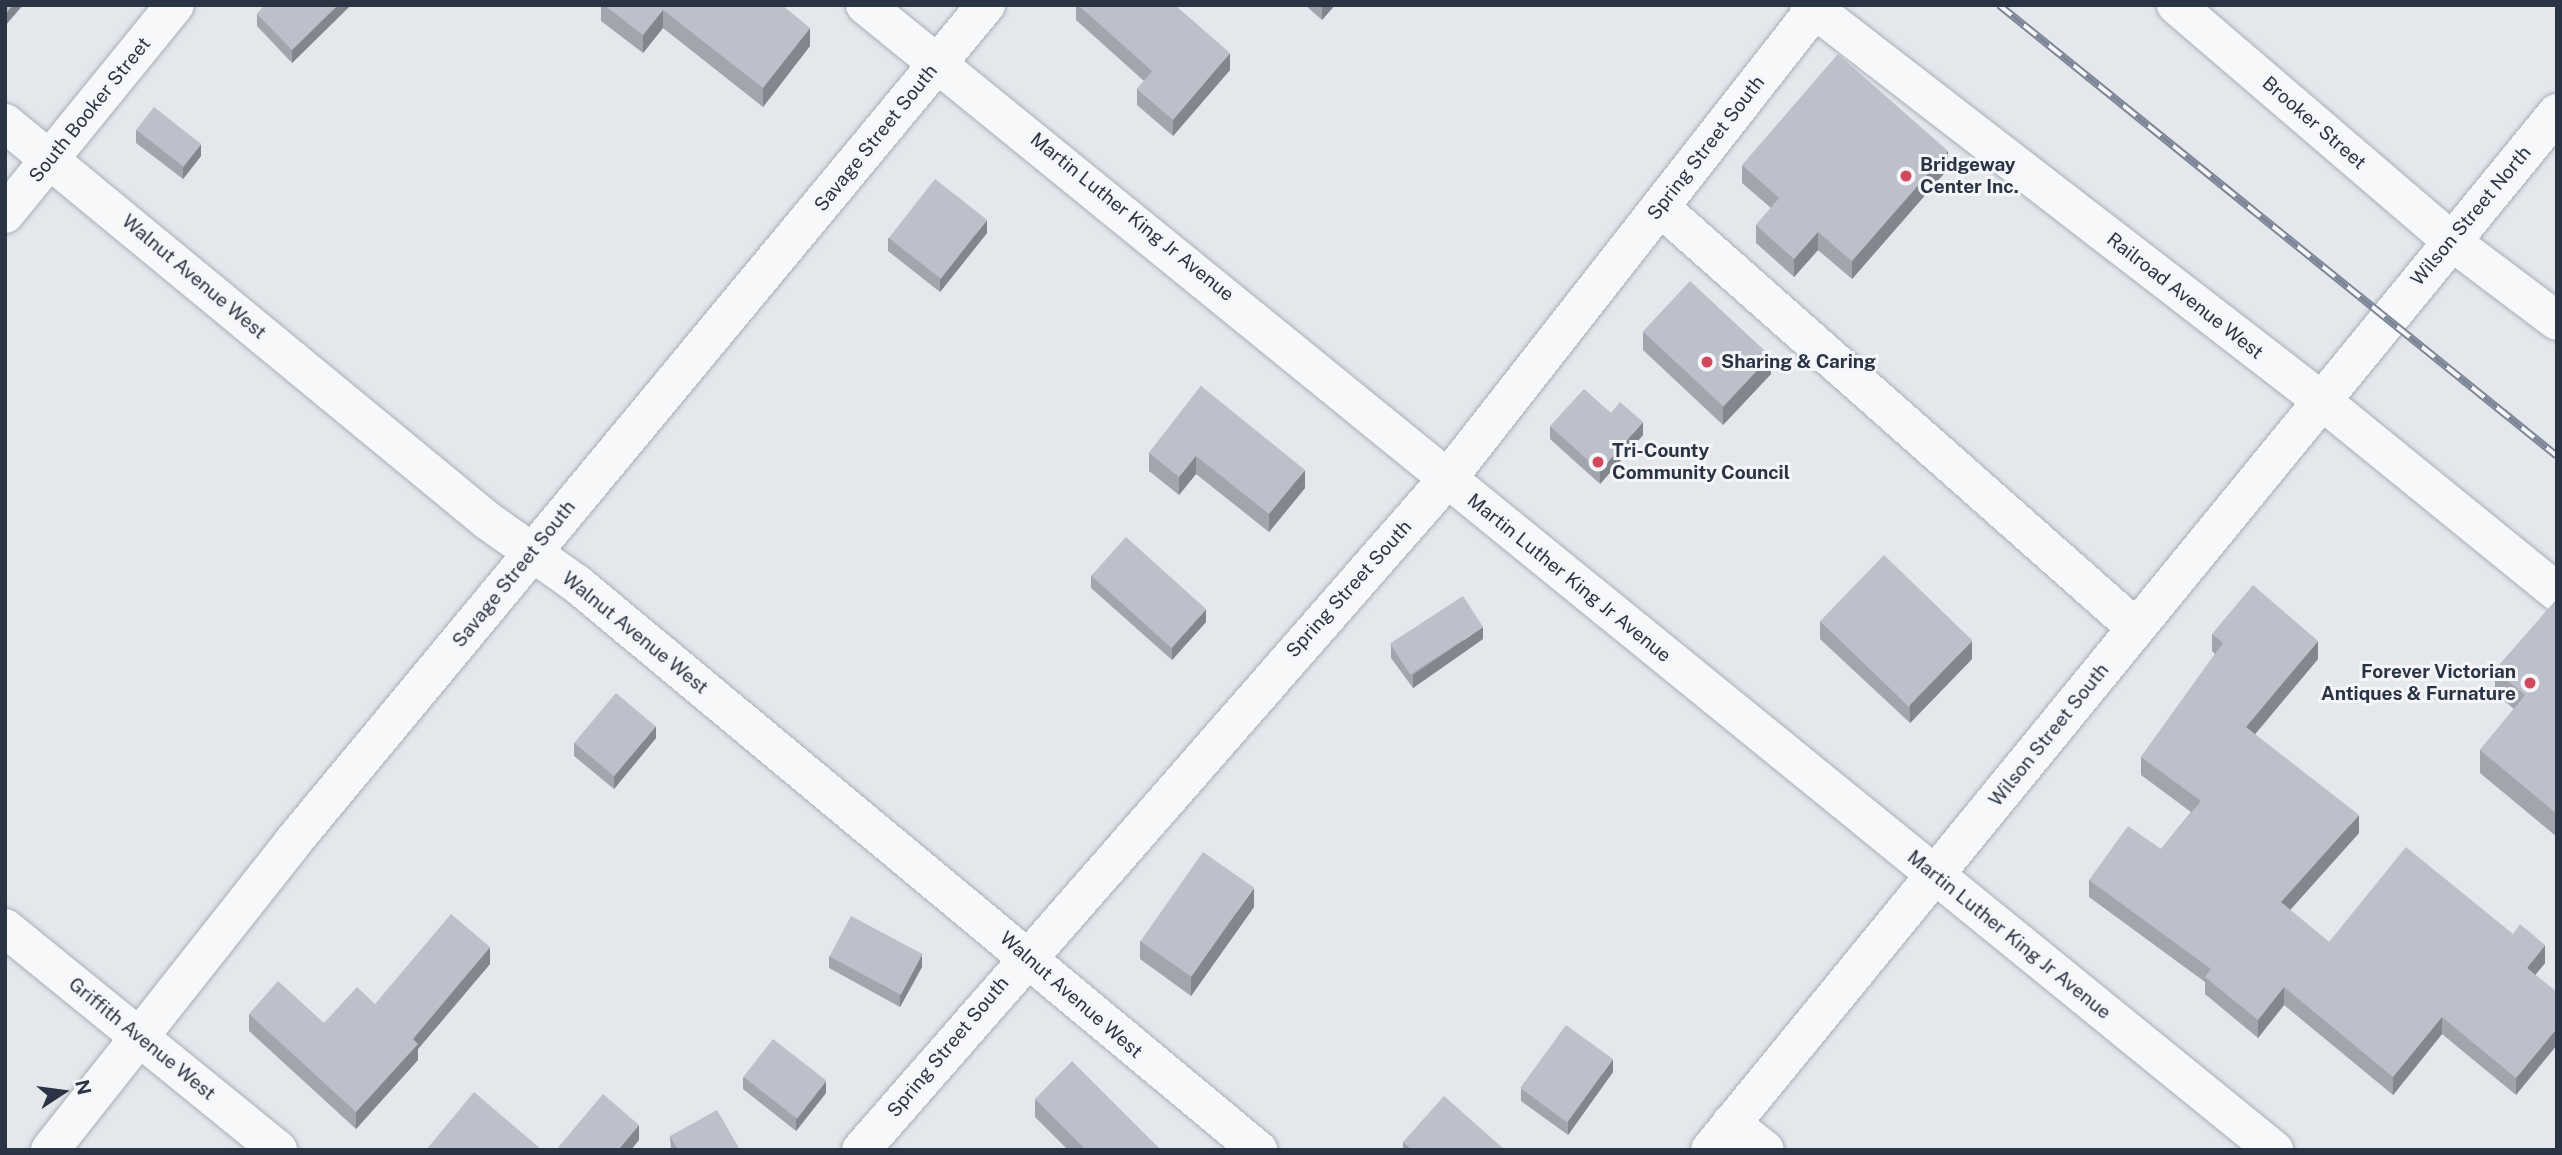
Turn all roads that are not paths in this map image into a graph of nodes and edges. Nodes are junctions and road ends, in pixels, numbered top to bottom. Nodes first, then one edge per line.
1 (175, 5) edge
2 (865, 5) edge
3 (985, 5) edge
4 (2176, 5) edge
5 (1812, 7) edge
6 (937, 62) junction
7 (2557, 113) edge
8 (5, 123) edge
9 (50, 160) junction
10 (1660, 207) junction
11 (5, 215) edge
12 (2451, 241) junction
13 (2385, 318) joint
14 (2557, 321) edge
15 (2322, 401) junction
16 (1448, 478) junction
17 (532, 552) junction
18 (2557, 592) edge
19 (2136, 628) junction
20 (1937, 876) junction
21 (5, 928) edge
22 (1024, 957) junction
23 (140, 1038) junction
24 (1721, 1136) edge
25 (50, 1150) edge
26 (278, 1150) edge
27 (861, 1150) edge
28 (1258, 1150) edge
29 (1765, 1150) edge
30 (2274, 1150) edge

1 - 9 street, South Booker Street
2 - 6 street, Martin Luther King Jr Avenue
3 - 6 street, Savage Street South
4 - 12 street, Brooker Street
5 - 10 street, Spring Street South
5 - 15 street, Railroad Avenue West
6 - 16 street, Martin Luther King Jr Avenue
6 - 17 street, Savage Street South
7 - 12 street, Wilson Street North
8 - 9 street, Walnut Avenue West
9 - 11 street, South Booker Street
9 - 17 street, Walnut Avenue West
10 - 16 street, Spring Street South
10 - 19 street
12 - 13 street, Wilson Street North
12 - 14 street, Brooker Street
13 - 15 street, Wilson Street South
15 - 18 street, Railroad Avenue West
15 - 19 street, Wilson Street South
16 - 20 street, Martin Luther King Jr Avenue
16 - 22 street, Spring Street South
17 - 22 street, Walnut Avenue West
17 - 23 street, Savage Street South
19 - 20 street, Wilson Street South
20 - 24 street, Wilson Street South
20 - 30 street, Martin Luther King Jr Avenue
21 - 23 street, Griffith Avenue West
22 - 27 street, Spring Street South
22 - 28 street, Walnut Avenue West
23 - 25 street, Savage Street South
23 - 26 street, Griffith Avenue West
24 - 29 street

